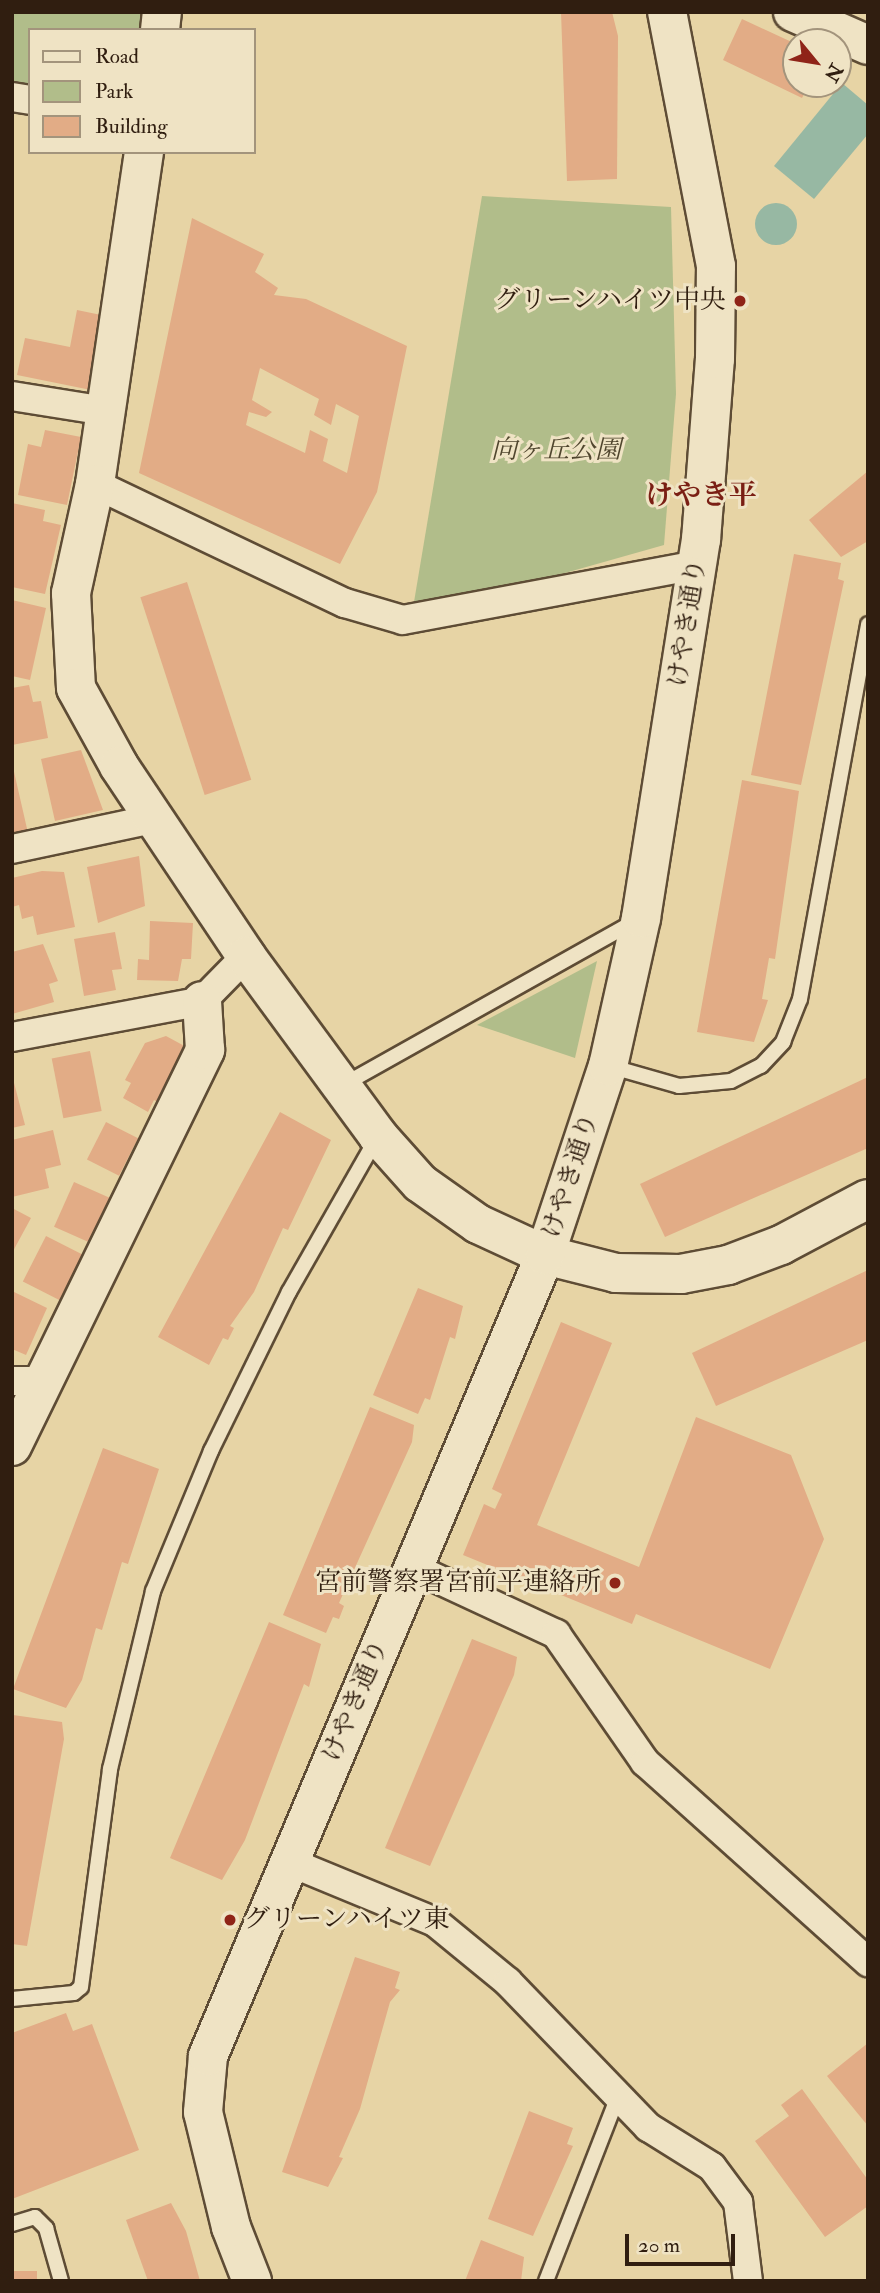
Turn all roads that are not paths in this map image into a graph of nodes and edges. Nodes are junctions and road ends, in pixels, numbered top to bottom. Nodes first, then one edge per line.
1 (667, 12) edge
2 (793, 12) edge
3 (868, 46) edge
4 (144, 154) edge
5 (12, 396) edge
6 (106, 411) junction
7 (94, 484) junction
8 (698, 565) junction
9 (868, 624) edge
10 (153, 819) junction
11 (12, 849) edge
12 (641, 918) junction
13 (246, 956) junction
14 (202, 1001) junction
15 (12, 1037) edge
16 (608, 1066) junction
17 (343, 1084) junction
18 (378, 1136) junction
19 (868, 1199) edge
20 (545, 1255) junction
21 (28, 1381) edge
22 (12, 1446) edge
23 (414, 1568) junction
24 (287, 1861) junction
25 (868, 1962) edge
26 (12, 1999) edge
27 (618, 2096) junction
28 (12, 2224) edge
29 (61, 2281) edge
30 (252, 2281) edge
31 (546, 2281) edge
32 (748, 2281) edge

1 - 8 street, けやき通り
2 - 3 street
4 - 6 street
5 - 6 street
6 - 7 street
7 - 8 street
7 - 10 street
8 - 12 street, けやき通り
9 - 16 lane
10 - 11 street
10 - 13 street
12 - 16 street, けやき通り
12 - 17 lane
13 - 14 street
13 - 17 street
14 - 15 street
14 - 21 street
16 - 20 street, けやき通り
17 - 18 street
18 - 20 street
18 - 26 lane
19 - 20 street
20 - 23 street, けやき通り
21 - 22 street
23 - 24 street, けやき通り
23 - 25 street
24 - 27 street
24 - 30 street, けやき通り
27 - 31 lane
27 - 32 street
28 - 29 lane

